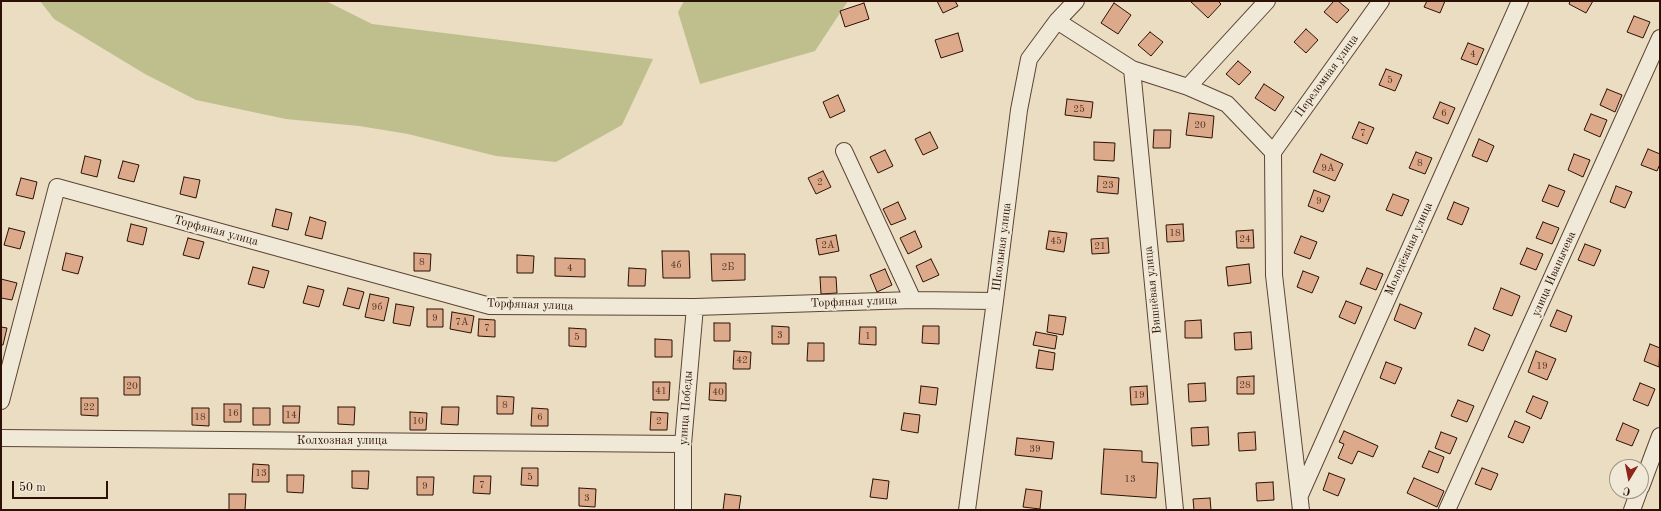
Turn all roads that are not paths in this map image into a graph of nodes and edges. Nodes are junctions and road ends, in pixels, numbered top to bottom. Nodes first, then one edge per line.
1 (1076, 1) edge
2 (1267, 1) edge
3 (1381, 1) edge
4 (1520, 1) edge
5 (1057, 21) junction
6 (1660, 38) edge
7 (1132, 70) junction
8 (1188, 87) junction
9 (844, 151) dead end
10 (1272, 152) junction
11 (913, 300) junction
12 (995, 301) junction
13 (695, 307) junction
14 (1, 401) edge
15 (1660, 436) edge
16 (1, 438) edge
17 (683, 444) junction
18 (1649, 466) edge
19 (1637, 499) edge
20 (1300, 503) edge
21 (683, 510) edge
22 (967, 510) edge
23 (1175, 510) edge
24 (1447, 510) edge
25 (1632, 510) edge

1 - 5 street, Школьная улица
2 - 8 street
3 - 10 street, Переломная улица
4 - 20 street, Молодёжная улица
5 - 7 street
5 - 12 street, Школьная улица
6 - 24 street, улица Иванычева
7 - 8 street
7 - 23 street, Вишнёвая улица
8 - 10 street
9 - 11 street
10 - 20 street
11 - 12 street, Торфяная улица
11 - 13 street, Торфяная улица
12 - 22 street, Школьная улица
13 - 14 street, Торфяная улица
13 - 17 street, улица Победы
15 - 18 street
16 - 17 street, Колхозная улица
17 - 21 street, улица Победы
19 - 25 street

